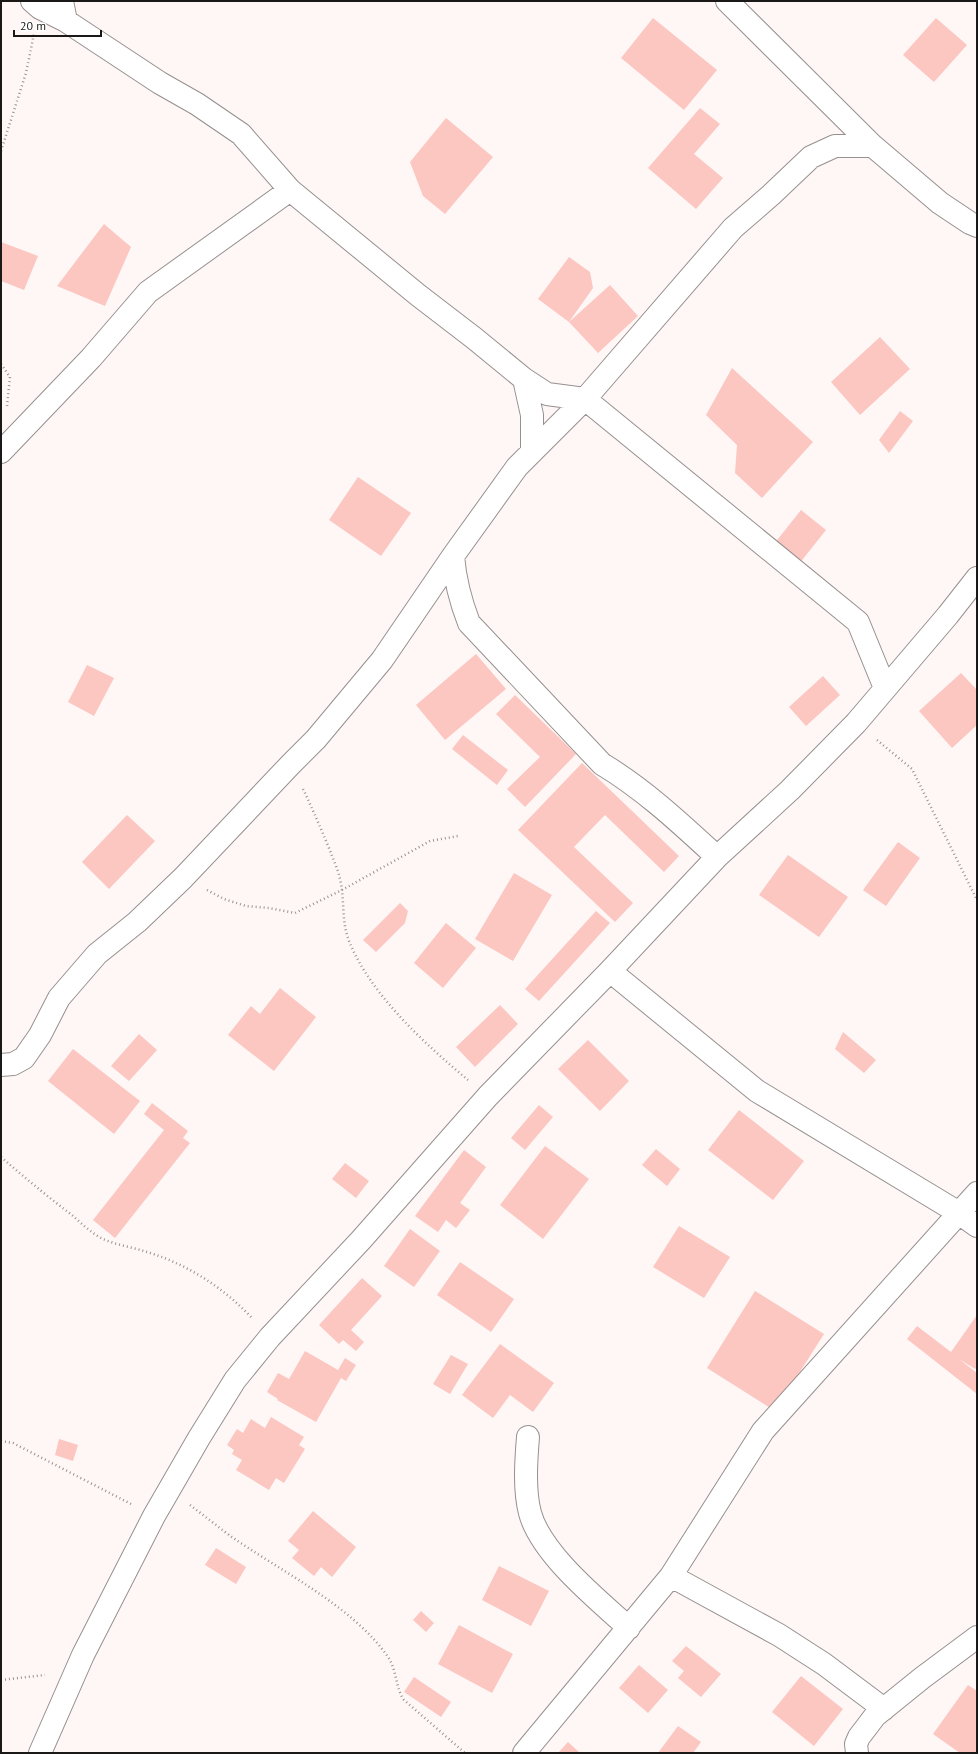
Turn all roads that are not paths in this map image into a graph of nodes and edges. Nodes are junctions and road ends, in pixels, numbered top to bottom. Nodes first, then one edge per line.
1 (727, 1) edge
2 (36, 4) edge
3 (64, 11) edge
4 (873, 146) junction
5 (290, 190) junction
6 (977, 226) edge
7 (524, 380) junction
8 (585, 399) junction
9 (1, 452) edge
10 (532, 452) junction
11 (453, 556) junction
12 (977, 578) edge
13 (885, 688) junction
14 (717, 857) junction
15 (610, 971) junction
16 (1, 1065) edge
17 (977, 1193) edge
18 (959, 1213) junction
19 (977, 1226) edge
20 (528, 1437) dead end
21 (672, 1576) junction
22 (628, 1628) junction
23 (977, 1637) edge
24 (884, 1709) junction
25 (40, 1753) edge
26 (524, 1753) edge
27 (857, 1753) edge

1 - 4 street
2 - 3 street
3 - 5 street
4 - 6 street
4 - 8 street
5 - 7 street
5 - 9 street
7 - 8 street
7 - 10 street
8 - 10 street
8 - 13 street
10 - 11 street
11 - 14 street
11 - 16 street
12 - 13 street
13 - 14 street
14 - 15 street
15 - 18 street
15 - 25 street
17 - 18 street
18 - 19 street
18 - 21 street
20 - 22 street
21 - 22 street
21 - 24 street
22 - 26 street
23 - 24 street
24 - 27 street

